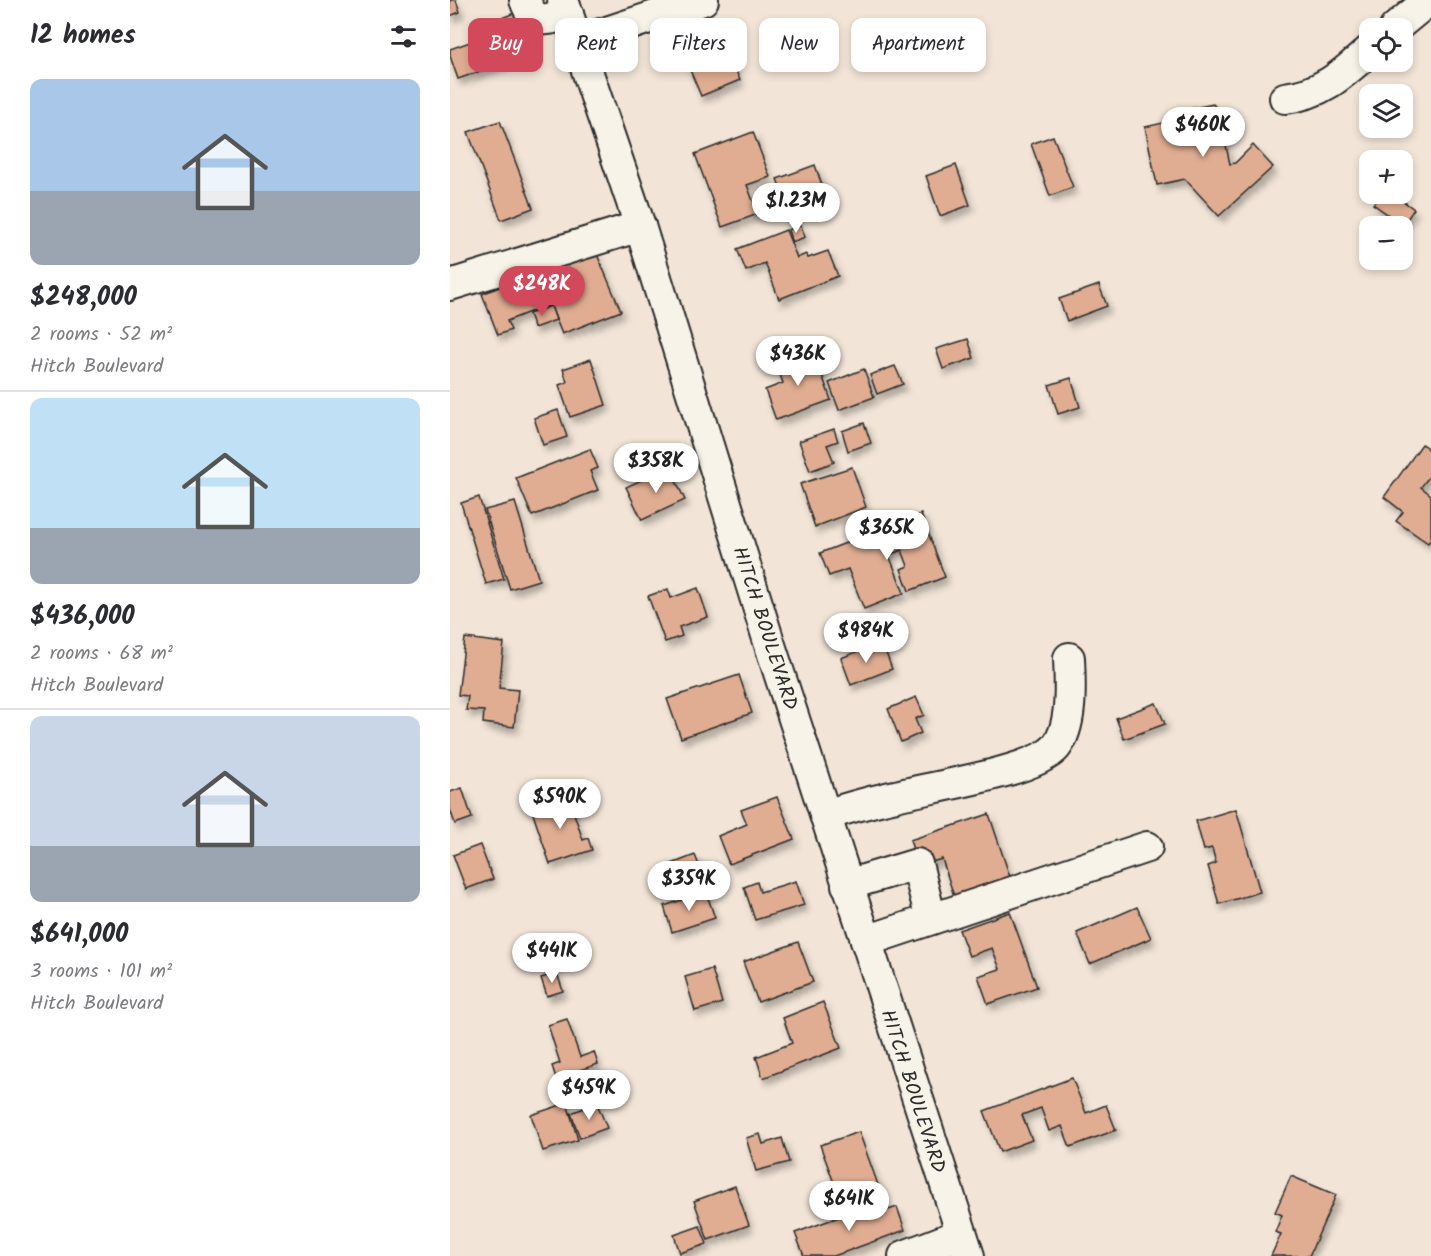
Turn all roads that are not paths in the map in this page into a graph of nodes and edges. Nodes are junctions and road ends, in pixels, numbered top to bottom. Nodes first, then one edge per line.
1 (525, 0) edge
2 (703, 0) edge
3 (1429, 0) edge
4 (566, 7) edge
5 (625, 12) edge
6 (1407, 18) edge
7 (1359, 59) edge
8 (587, 72) edge
9 (1285, 98) dead end
10 (640, 226) junction
11 (450, 285) edge
12 (1069, 658) dead end
13 (825, 814) junction
14 (1147, 847) dead end
15 (848, 885) junction
16 (931, 919) junction
17 (866, 941) junction
18 (966, 1250) edge
19 (904, 1256) edge

1 - 4 street
2 - 5 street
3 - 6 street
7 - 9 street
8 - 10 street, HITCH BOULEVARD
10 - 11 street
10 - 13 street, HITCH BOULEVARD
12 - 13 street
13 - 15 street, HITCH BOULEVARD
14 - 16 street
15 - 16 street
15 - 17 street, HITCH BOULEVARD
16 - 17 street
17 - 18 street, HITCH BOULEVARD
18 - 19 street

